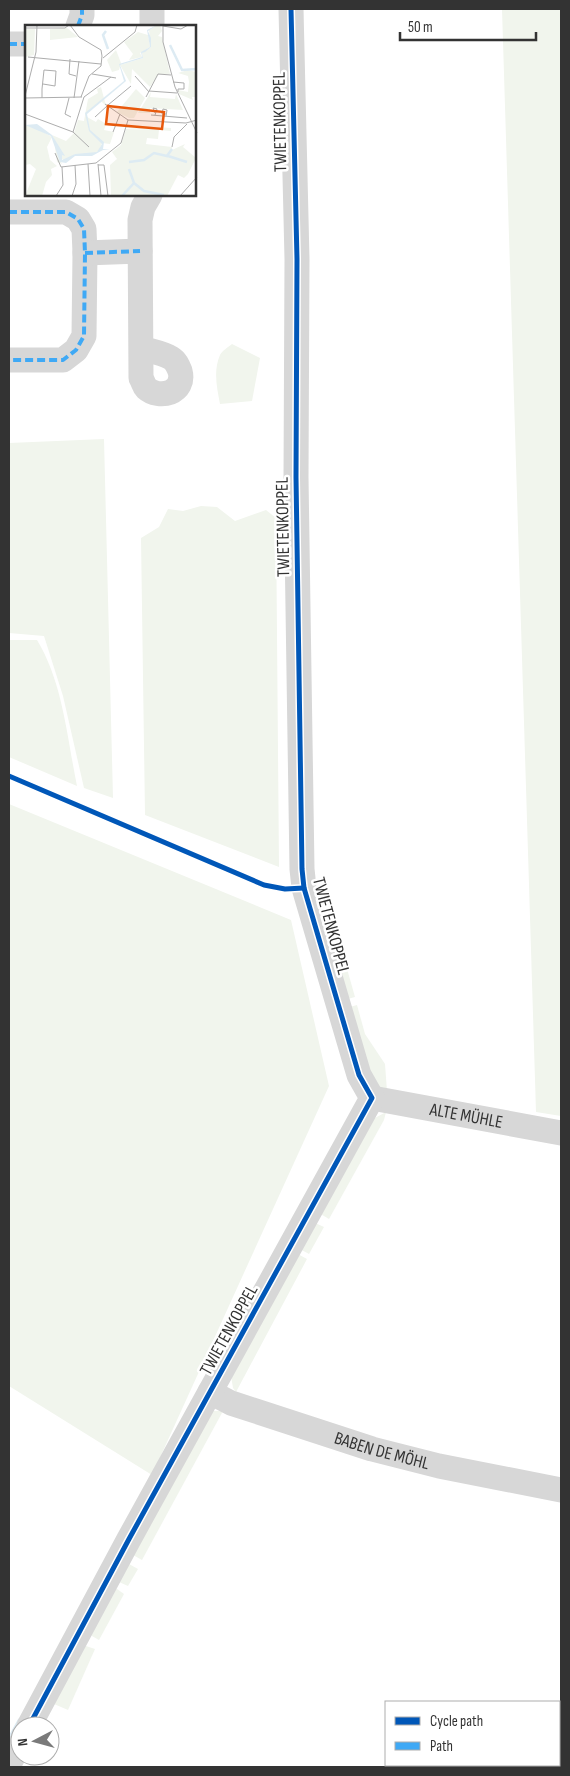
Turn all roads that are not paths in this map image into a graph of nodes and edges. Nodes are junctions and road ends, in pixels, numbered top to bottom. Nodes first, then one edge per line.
1 (82, 9) edge
2 (152, 9) edge
3 (291, 9) edge
4 (78, 25) edge
5 (152, 25) edge
6 (9, 44) edge
7 (25, 44) edge
8 (149, 196) edge
9 (9, 212) edge
10 (140, 251) junction
11 (86, 253) junction
12 (141, 348) dead end
13 (9, 360) edge
14 (372, 1098) junction
15 (561, 1133) edge
16 (210, 1392) junction
17 (561, 1490) edge
18 (35, 1716) edge

1 - 4 street
2 - 5 street
3 - 14 street, TWIETENKOPPEL
6 - 7 street
8 - 10 street
9 - 11 street
10 - 11 street
10 - 12 street
11 - 13 street
14 - 15 street, ALTE MÜHLE
14 - 16 street, TWIETENKOPPEL
16 - 17 street, BABEN DE MÖHL
16 - 18 street, TWIETENKOPPEL

